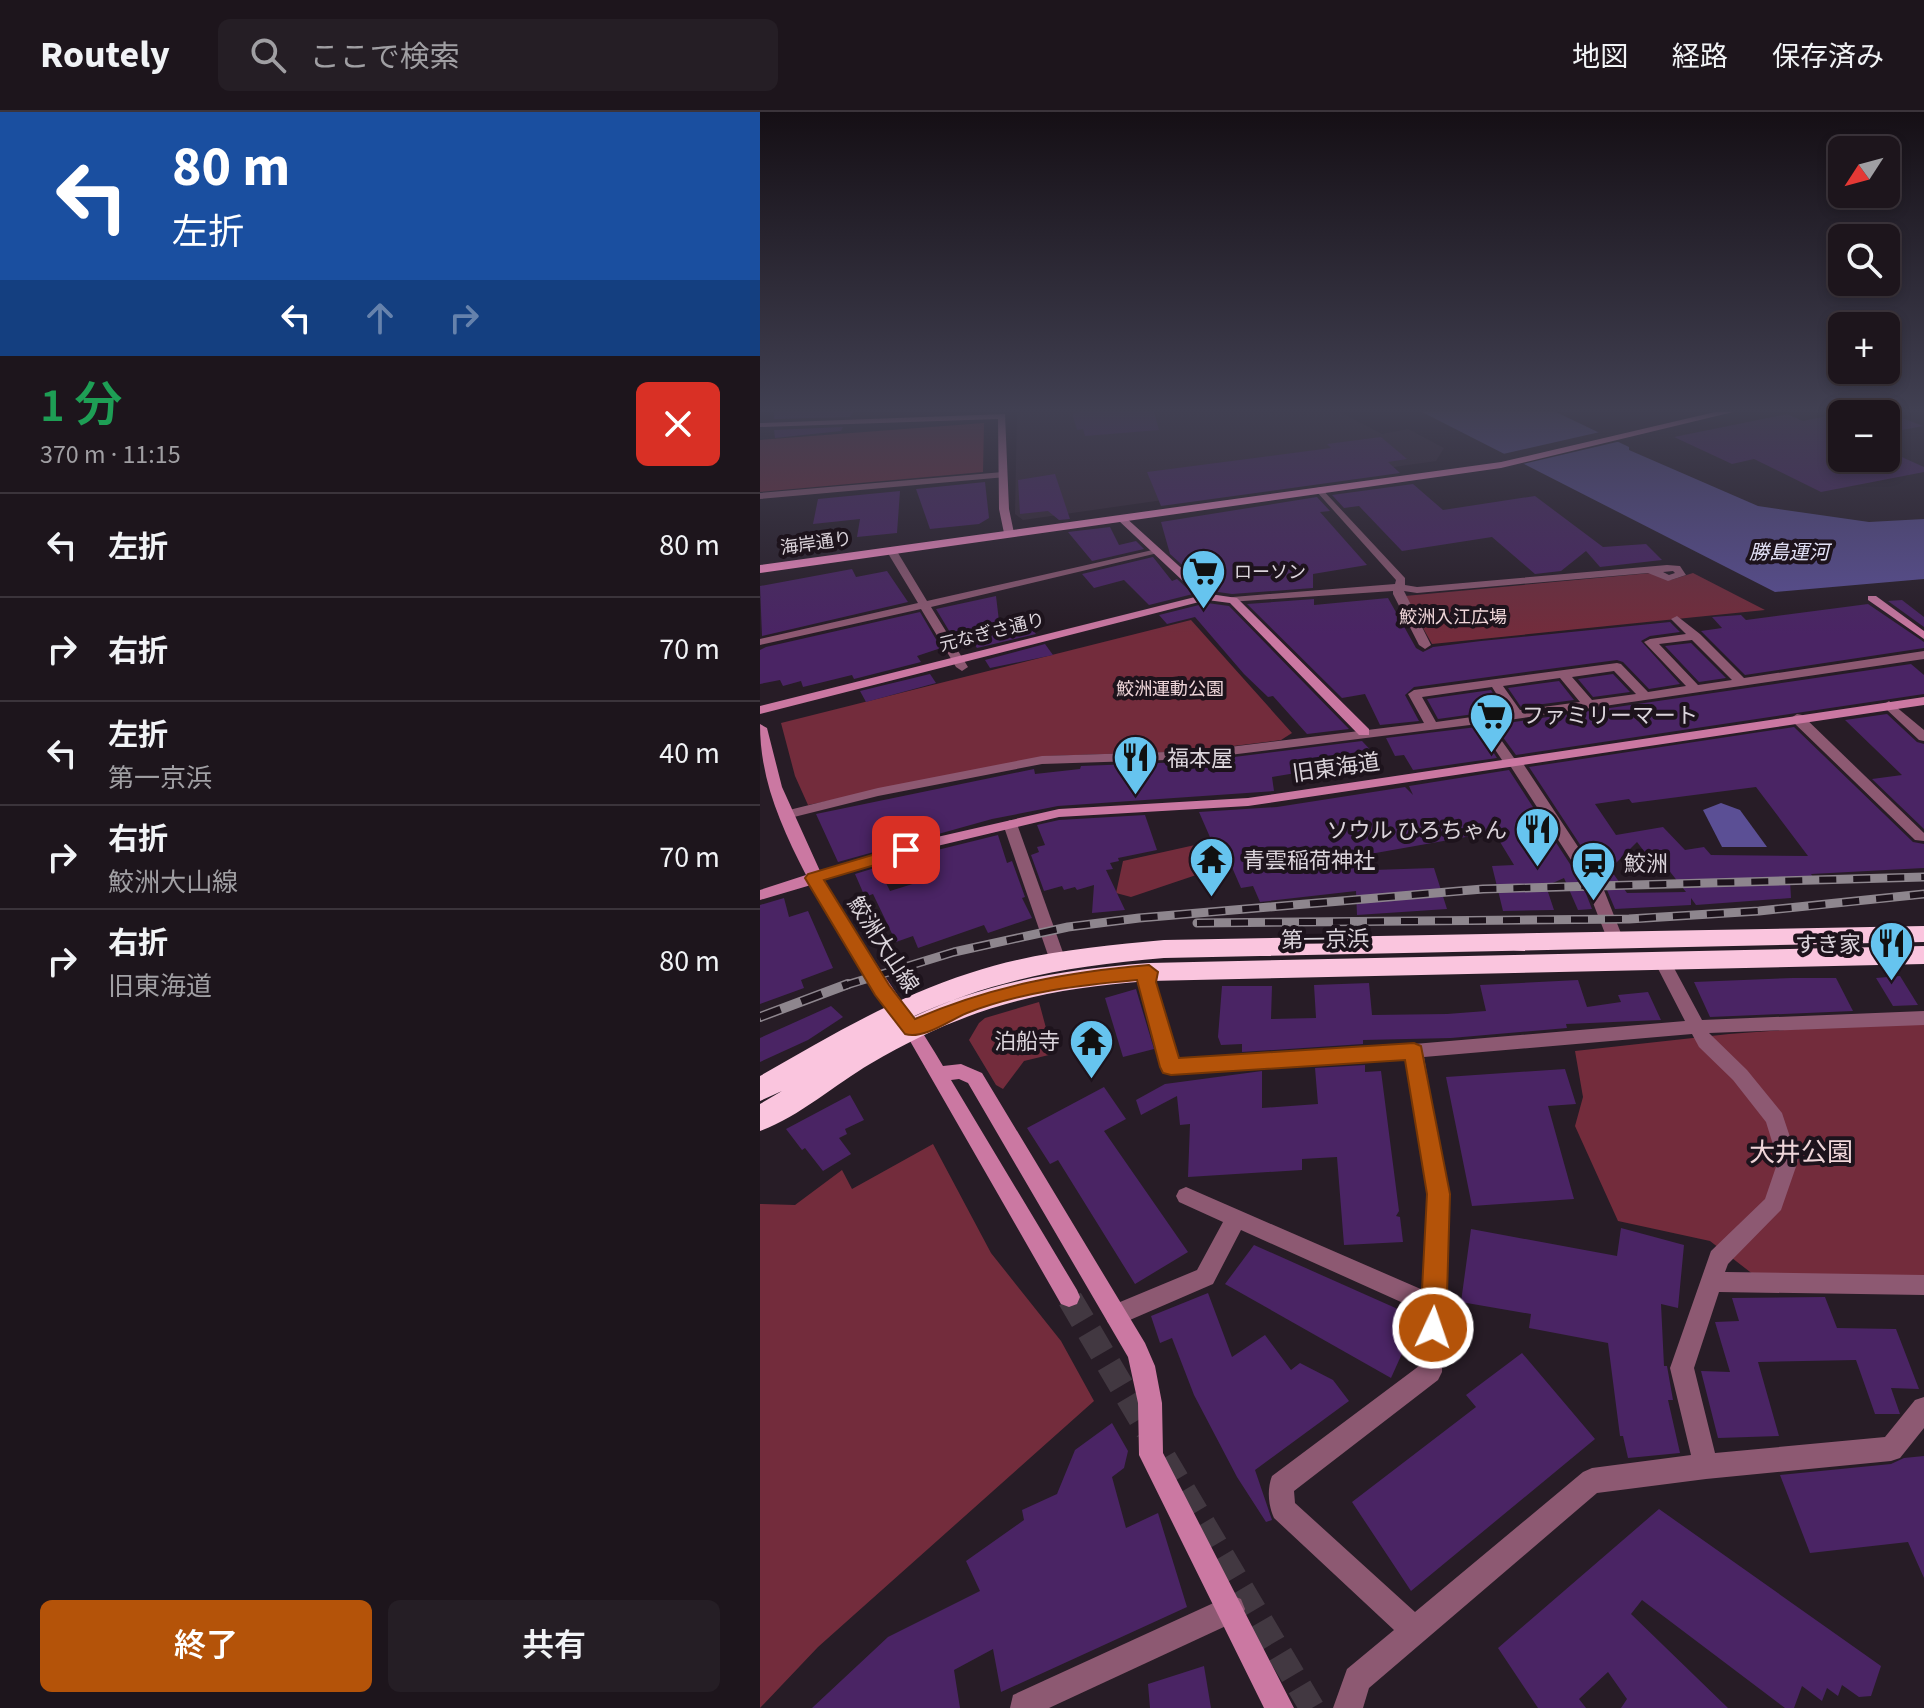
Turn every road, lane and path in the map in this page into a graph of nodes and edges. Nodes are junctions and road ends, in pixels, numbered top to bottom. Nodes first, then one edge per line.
1 (870, 486) edge
2 (1004, 486) edge
3 (1326, 486) edge
4 (1343, 486) edge
5 (1320, 490) junction
6 (760, 496) edge
7 (1121, 518) junction
8 (1008, 530) junction
9 (891, 550) junction
10 (1157, 552) junction
11 (760, 561) edge
12 (760, 569) edge
13 (1651, 570) dead end
14 (1399, 587) junction
15 (1207, 597) junction
16 (1872, 598) dead end
17 (1233, 600) junction
18 (923, 604) junction
19 (1677, 619) dead end
20 (1696, 636) junction
21 (1924, 636) edge
22 (760, 642) edge
23 (1425, 645) dead end
24 (1924, 655) edge
25 (960, 663) junction
26 (1564, 675) junction
27 (1741, 682) junction
28 (1495, 683) junction
29 (1695, 689) junction
30 (1645, 696) junction
31 (1924, 701) edge
32 (1589, 704) junction
33 (1889, 705) junction
34 (760, 710) edge
35 (1516, 714) junction
36 (1797, 718) junction
37 (1481, 720) junction
38 (1432, 726) junction
39 (760, 728) edge
40 (1364, 732) junction
41 (1924, 737) edge
42 (1513, 762) junction
43 (786, 815) junction
44 (1010, 824) junction
45 (1920, 837) dead end
46 (814, 878) junction
47 (760, 895) edge
48 (1924, 934) edge
49 (1616, 941) junction
50 (1924, 955) edge
51 (1661, 959) junction
52 (1058, 961) junction
53 (1149, 972) junction
54 (1924, 1018) edge
55 (906, 1020) junction
56 (1698, 1027) junction
57 (1414, 1051) junction
58 (939, 1074) junction
59 (760, 1090) edge
60 (760, 1119) edge
61 (1186, 1196) dead end
62 (1237, 1218) junction
63 (1712, 1282) junction
64 (1924, 1285) edge
65 (1069, 1297) tunnel mouth
66 (1434, 1306) junction
67 (1116, 1315) junction
68 (1924, 1409) edge
69 (1706, 1466) junction
70 (1231, 1609) junction
71 (1414, 1630) junction
72 (1023, 1705) dead end
73 (1279, 1708) edge
74 (1348, 1708) edge

1 - 6 street
2 - 8 street
3 - 8 main road, 海岸通り
4 - 5 main road, 海岸通り
5 - 7 main road, 海岸通り
5 - 14 street
7 - 8 main road, 海岸通り
7 - 10 street
8 - 9 main road, 海岸通り
8 - 11 main road, 海岸通り
9 - 12 main road, 海岸通り
9 - 18 street
10 - 15 street
10 - 18 street
13 - 14 street
14 - 17 street
14 - 23 street
15 - 17 street, 元なぎさ通り
15 - 25 street, 元なぎさ通り
16 - 21 street
17 - 40 street
18 - 22 street
18 - 25 street
19 - 20 street
20 - 27 street
20 - 29 street
24 - 27 street
25 - 34 street, 元なぎさ通り
26 - 28 street
26 - 30 street
26 - 32 street
27 - 29 street
28 - 35 street
28 - 38 street
29 - 30 street
30 - 32 street
31 - 33 street, 旧東海道
32 - 35 street
33 - 36 street, 旧東海道
33 - 41 street
35 - 37 street
36 - 42 street, 旧東海道
36 - 45 street
37 - 38 street
37 - 42 street
38 - 40 street
39 - 43 street, 鮫洲大山線
40 - 43 street
42 - 44 street, 旧東海道
42 - 49 street
43 - 46 street, 鮫洲大山線
44 - 46 street, 旧東海道
44 - 52 street
46 - 47 street, 旧東海道
46 - 55 street, 鮫洲大山線
48 - 49 highway, 第一京浜
49 - 52 highway, 第一京浜
50 - 51 highway, 第一京浜
51 - 53 highway, 第一京浜
51 - 56 street
52 - 55 highway, 第一京浜
53 - 55 highway, 第一京浜
53 - 57 street
54 - 56 street
55 - 58 street, 鮫洲大山線
55 - 59 highway, 第一京浜
55 - 60 highway, 第一京浜
56 - 57 street
56 - 63 street
57 - 66 street
58 - 65 street, 鮫洲大山線
58 - 67 street
61 - 62 street
62 - 66 street
62 - 67 street
63 - 64 street
63 - 69 street
66 - 71 street
67 - 70 street
68 - 69 street
69 - 71 street
70 - 72 street
70 - 73 street
71 - 74 street

